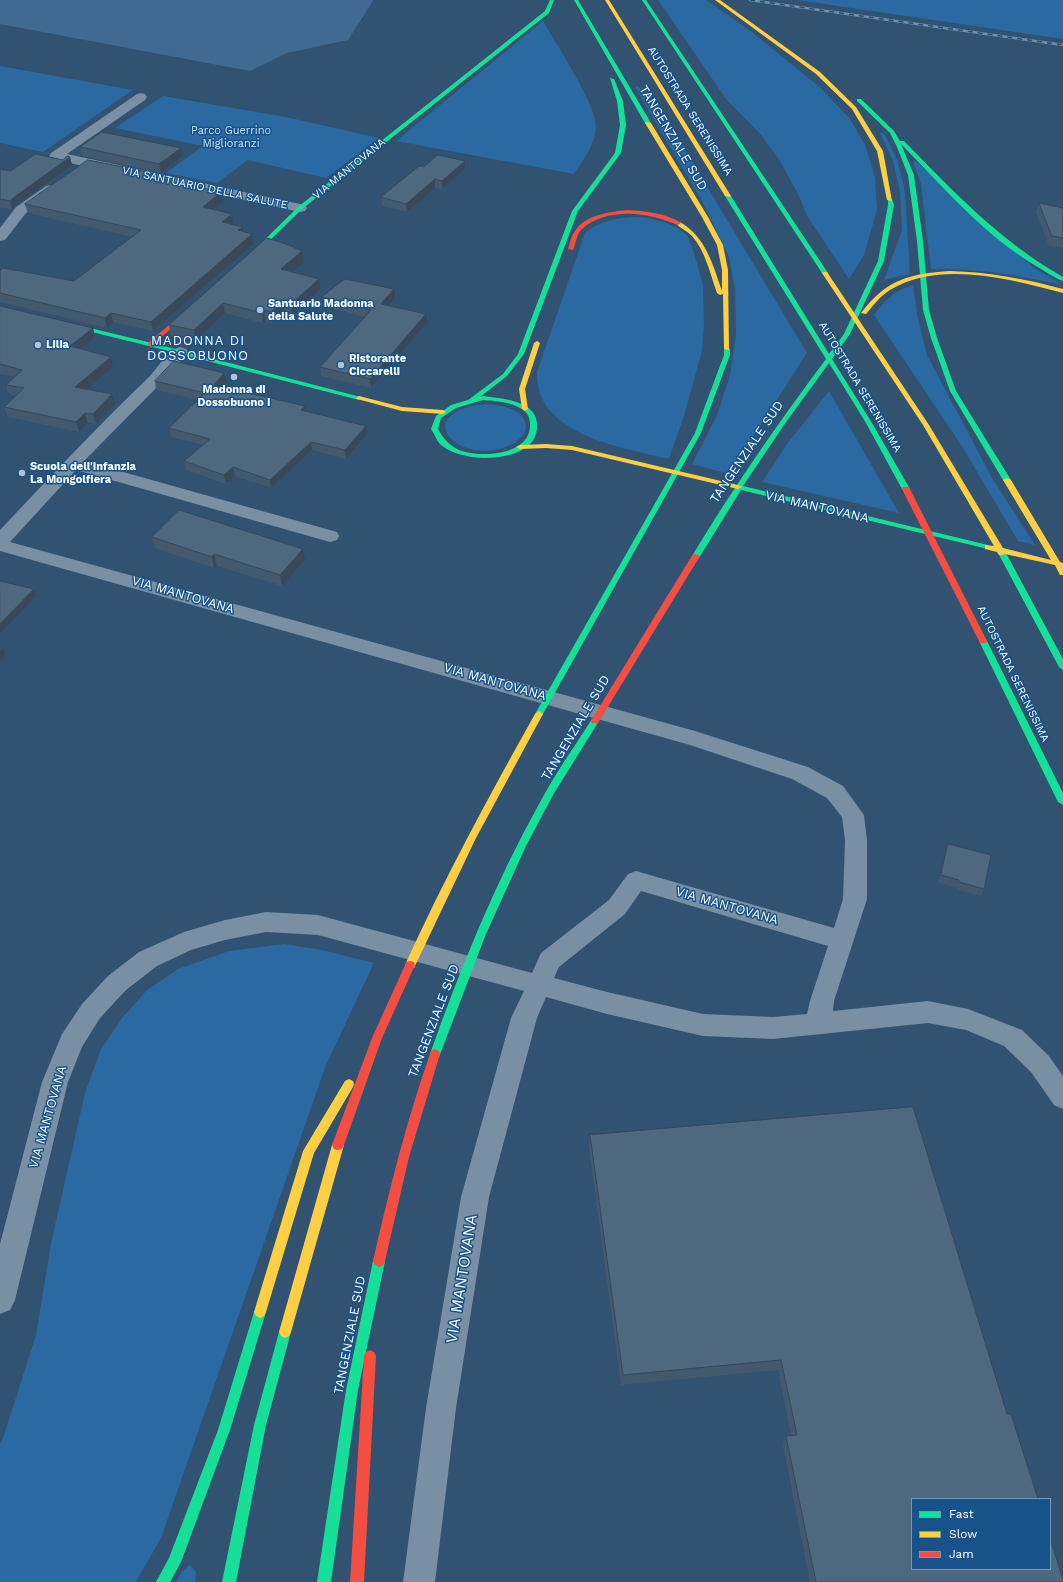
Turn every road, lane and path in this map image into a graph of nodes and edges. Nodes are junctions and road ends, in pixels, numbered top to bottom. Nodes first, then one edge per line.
1 (552, 0) edge
2 (576, 0) edge
3 (607, 0) edge
4 (644, 0) edge
5 (717, 0) edge
6 (598, 38) junction
7 (818, 74) junction
8 (141, 97) dead end
9 (892, 132) junction
10 (87, 164) junction
11 (75, 172) edge
12 (63, 180) edge
13 (300, 208) junction
14 (0, 237) edge
15 (568, 259) dead end
16 (241, 265) edge
17 (1063, 280) edge
18 (1063, 291) edge
19 (202, 300) edge
20 (727, 308) junction
21 (58, 322) edge
22 (541, 332) dead end
23 (847, 334) junction
24 (150, 344) junction
25 (180, 352) junction
26 (471, 400) junction
27 (402, 409) junction
28 (525, 409) junction
29 (443, 412) junction
30 (428, 422) junction
31 (540, 432) junction
32 (520, 447) junction
33 (572, 448) junction
34 (72, 463) junction
35 (330, 536) dead end
36 (0, 542) edge
37 (0, 545) edge
38 (1063, 565) edge
39 (1063, 573) edge
40 (1063, 667) edge
41 (1063, 802) edge
42 (842, 940) junction
43 (818, 1023) junction
44 (377, 1038) junction
45 (1063, 1096) edge
46 (375, 1278) junction
47 (0, 1300) edge
48 (163, 1582) edge
49 (229, 1582) edge
50 (324, 1582) edge
51 (357, 1582) edge
52 (419, 1582) edge

1 - 13 main road, VIA MANTOVANA
2 - 6 main road, TANGENZIALE SUD
3 - 41 main road, AUTOSTRADA SERENISSIMA
4 - 40 main road, AUTOSTRADA SERENISSIMA
5 - 7 main road, TANGENZIALE SUD
6 - 20 main road, TANGENZIALE SUD
6 - 26 main road
7 - 9 main road
7 - 23 main road, TANGENZIALE SUD
8 - 10 street, VIA SANTUARIO DELLA SALUTE
9 - 17 main road
9 - 39 main road
10 - 11 street
10 - 13 street, VIA SANTUARIO DELLA SALUTE
12 - 14 street
13 - 16 main road, VIA MANTOVANA
15 - 20 main road
18 - 23 main road
19 - 24 main road
20 - 44 main road, TANGENZIALE SUD
21 - 24 main road
22 - 28 main road
23 - 46 main road, TANGENZIALE SUD
24 - 25 main road
25 - 27 main road
25 - 34 street
26 - 28 main road
26 - 29 main road
27 - 29 main road
27 - 30 main road
28 - 31 main road
29 - 30 main road
30 - 32 main road, VIA MANTOVANA
31 - 32 main road, VIA MANTOVANA
31 - 33 main road, VIA MANTOVANA
32 - 33 main road, VIA MANTOVANA
33 - 38 main road, VIA MANTOVANA
34 - 35 street
34 - 36 street
37 - 42 street, VIA MANTOVANA
42 - 43 street, VIA MANTOVANA
42 - 52 street, VIA MANTOVANA
43 - 45 street, VIA MANTOVANA
43 - 47 street, VIA MANTOVANA
44 - 48 main road
44 - 49 main road, TANGENZIALE SUD
46 - 50 main road, TANGENZIALE SUD
46 - 51 main road

